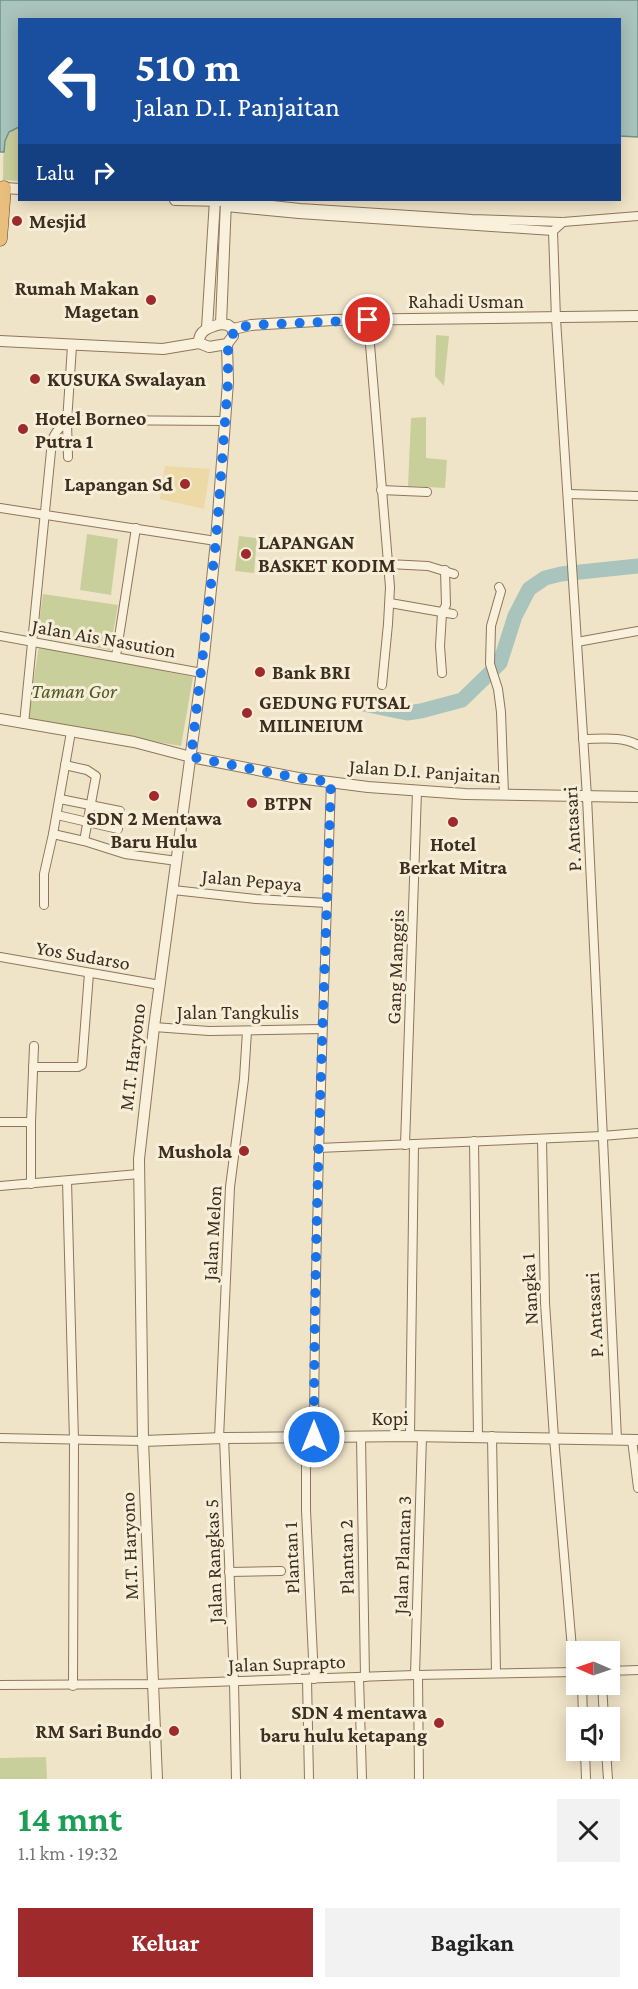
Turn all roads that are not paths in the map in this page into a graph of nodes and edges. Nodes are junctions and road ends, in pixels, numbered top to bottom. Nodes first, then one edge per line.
1 (4, 188) joint
2 (18, 189) edge
3 (196, 201) edge
4 (218, 202) edge
5 (638, 216) edge
6 (562, 222) junction
7 (553, 231) junction
8 (0, 239) edge
9 (638, 316) edge
10 (556, 318) junction
11 (368, 320) junction
12 (221, 324) junction
13 (207, 328) junction
14 (233, 329) junction
15 (0, 340) edge
16 (199, 343) junction
17 (228, 344) junction
18 (72, 346) junction
19 (225, 421) junction
20 (68, 422) junction
21 (68, 457) dead end
22 (381, 490) junction
23 (427, 492) dead end
24 (568, 494) junction
25 (638, 496) edge
26 (0, 508) edge
27 (46, 515) junction
28 (136, 528) junction
29 (216, 541) junction
30 (388, 564) junction
31 (445, 570) junction
32 (454, 574) dead end
33 (499, 587) dead end
34 (390, 603) junction
35 (442, 613) junction
36 (453, 614) dead end
37 (638, 631) edge
38 (0, 636) edge
39 (33, 642) junction
40 (577, 642) junction
41 (116, 656) junction
42 (202, 673) junction
43 (442, 673) dead end
44 (382, 686) dead end
45 (0, 719) edge
46 (24, 724) junction
47 (71, 732) junction
48 (583, 740) junction
49 (638, 745) edge
50 (191, 757) junction
51 (65, 765) junction
52 (331, 782) junction
53 (417, 791) junction
54 (504, 795) junction
55 (587, 797) junction
56 (638, 797) edge
57 (60, 800) junction
58 (90, 806) junction
59 (120, 811) dead end
60 (57, 815) junction
61 (87, 822) junction
62 (118, 829) dead end
63 (53, 834) junction
64 (84, 841) junction
65 (177, 861) junction
66 (173, 890) junction
67 (327, 903) junction
68 (44, 904) dead end
69 (0, 957) edge
70 (89, 973) junction
71 (160, 985) junction
72 (154, 1027) junction
73 (322, 1029) junction
74 (247, 1031) junction
75 (34, 1046) dead end
76 (33, 1067) junction
77 (0, 1122) edge
78 (31, 1122) junction
79 (638, 1133) edge
80 (602, 1136) junction
81 (542, 1139) junction
82 (474, 1141) junction
83 (409, 1144) junction
84 (318, 1148) junction
85 (139, 1174) junction
86 (67, 1181) junction
87 (31, 1184) junction
88 (0, 1186) edge
89 (410, 1436) junction
90 (423, 1436) junction
91 (478, 1436) junction
92 (492, 1436) junction
93 (310, 1437) junction
94 (361, 1437) junction
95 (0, 1438) edge
96 (221, 1438) junction
97 (554, 1438) junction
98 (617, 1439) junction
99 (74, 1440) junction
100 (635, 1440) edge
101 (143, 1441) junction
102 (638, 1488) edge
103 (281, 1571) dead end
104 (230, 1572) junction
105 (572, 1641) edge
106 (638, 1670) edge
107 (620, 1671) edge
108 (566, 1672) edge
109 (496, 1673) junction
110 (416, 1675) junction
111 (362, 1677) junction
112 (310, 1679) junction
113 (234, 1682) junction
114 (153, 1684) junction
115 (0, 1685) edge
116 (74, 1686) junction
117 (585, 1761) edge
118 (607, 1761) edge
119 (157, 1779) edge
120 (236, 1779) edge
121 (309, 1779) edge
122 (362, 1779) edge
123 (418, 1779) edge
124 (586, 1779) edge
125 (608, 1779) edge

1 - 2 street
1 - 8 highway
3 - 4 street
4 - 6 street
4 - 7 street
4 - 12 street
4 - 13 street
5 - 6 street
6 - 7 street
7 - 10 street, P. Antasari
9 - 10 street, Rahadi Usman
10 - 11 street, Rahadi Usman
10 - 24 street, P. Antasari
11 - 14 street, Rahadi Usman
11 - 22 street
12 - 13 street
12 - 14 street
13 - 16 street
14 - 17 street, M.T. Haryono
15 - 18 street
16 - 17 street
16 - 18 street
17 - 19 street, M.T. Haryono
18 - 20 street
19 - 20 street
19 - 29 street, M.T. Haryono
20 - 21 street
20 - 27 street
22 - 23 street
22 - 30 street
24 - 25 street
24 - 40 street, P. Antasari
26 - 27 street
27 - 28 street
27 - 39 street
28 - 29 street
28 - 41 street
29 - 42 street, M.T. Haryono
30 - 31 street
30 - 34 street
31 - 32 street
31 - 35 street
33 - 54 street
34 - 35 street
34 - 44 street
35 - 36 street
35 - 43 street
37 - 40 street
38 - 39 street, Jalan Ais Nasution
39 - 41 street, Jalan Ais Nasution
39 - 46 street
40 - 48 street, P. Antasari
41 - 42 street, Jalan Ais Nasution
42 - 50 street, M.T. Haryono
45 - 46 street, Jalan D.I. Panjaitan
46 - 47 street, Jalan D.I. Panjaitan
47 - 50 street, Jalan D.I. Panjaitan
47 - 51 street
48 - 49 street
48 - 55 street, P. Antasari
50 - 52 street, Jalan D.I. Panjaitan
50 - 65 street, M.T. Haryono
51 - 57 street
51 - 58 street
52 - 53 street, Jalan D.I. Panjaitan
52 - 67 street, Plantan 1
53 - 54 street, Jalan D.I. Panjaitan
53 - 83 street, Gang Manggis
54 - 55 street, Jalan D.I. Panjaitan
55 - 56 street, Jalan D.I. Panjaitan
55 - 80 street, P. Antasari
57 - 58 street
57 - 60 street
58 - 59 street
58 - 61 street
60 - 61 street
60 - 63 street
61 - 62 street
61 - 64 street
63 - 64 street
63 - 68 street
64 - 65 street
65 - 66 street, M.T. Haryono
66 - 67 street, Jalan Pepaya
66 - 71 street, M.T. Haryono
67 - 73 street, Plantan 1
69 - 70 street, Yos Sudarso
70 - 71 street, Yos Sudarso
70 - 76 street
71 - 72 street, M.T. Haryono
72 - 74 street, Jalan Tangkulis
72 - 85 street, M.T. Haryono
73 - 74 street, Jalan Tangkulis
73 - 84 street, Plantan 1
74 - 96 street, Jalan Melon
75 - 76 street
76 - 78 street
77 - 78 street
78 - 87 street
79 - 80 street
80 - 81 street
80 - 98 street, P. Antasari
81 - 82 street
81 - 97 street, Nangka 1
82 - 83 street
82 - 91 street
83 - 84 street
83 - 89 street, Gang Manggis
84 - 93 street, Plantan 1
85 - 86 street
85 - 101 street, M.T. Haryono
86 - 87 street
86 - 99 street
87 - 88 street
89 - 90 street, Kopi
89 - 94 street, Kopi
90 - 91 street, Kopi
90 - 110 street, Jalan Plantan 3
91 - 92 street, Kopi
92 - 97 street, Kopi
92 - 109 street
93 - 94 street, Kopi
93 - 96 street, Kopi
93 - 112 street, Plantan 1
94 - 111 street, Plantan 2
95 - 99 street
96 - 101 street, Kopi
96 - 104 street, Jalan Rangkas 5
97 - 98 street, Kopi
97 - 105 street, Nangka 1
98 - 100 street, Kopi
99 - 101 street
99 - 116 street
100 - 102 street
101 - 114 street, M.T. Haryono
103 - 104 street
104 - 113 street, Jalan Rangkas 5
106 - 107 street
108 - 109 street, Jalan Suprapto
109 - 110 street, Jalan Suprapto
110 - 111 street, Jalan Suprapto
110 - 123 street, Jalan Plantan 3
111 - 112 street, Jalan Suprapto
111 - 122 street, Plantan 2
112 - 113 street, Jalan Suprapto
112 - 121 street, Plantan 1
113 - 114 street, Jalan Suprapto
113 - 120 street, Jalan Rangkas 5
114 - 116 street, Jalan Suprapto
114 - 119 street, M.T. Haryono
115 - 116 street, Jalan Suprapto
117 - 124 street
118 - 125 street

